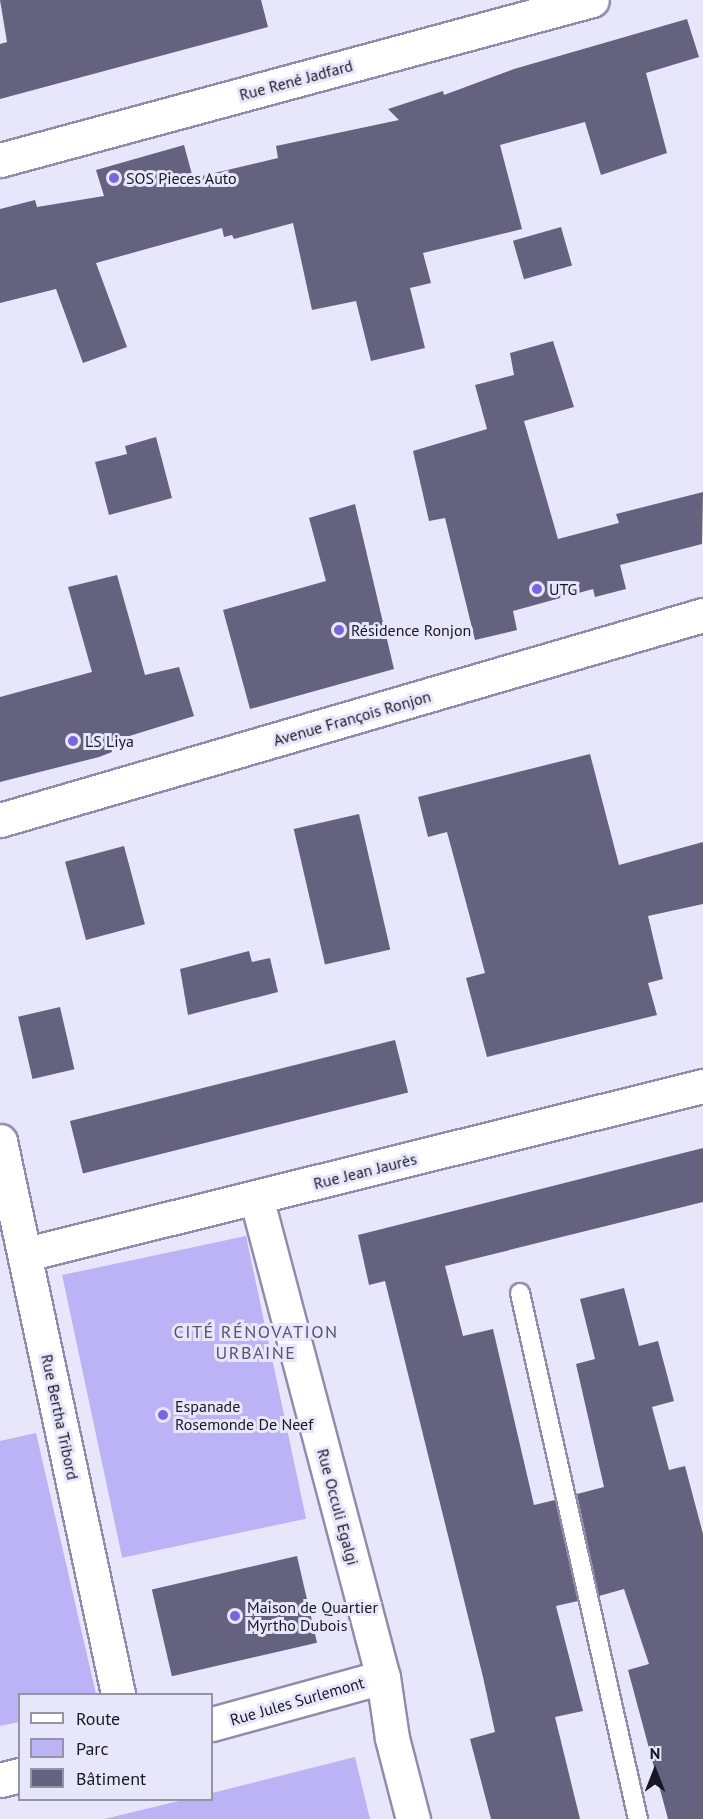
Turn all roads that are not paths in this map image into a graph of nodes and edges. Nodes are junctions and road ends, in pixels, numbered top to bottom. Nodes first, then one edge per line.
1 (592, 0) edge
2 (0, 160) edge
3 (703, 615) edge
4 (0, 820) edge
5 (703, 1086) edge
6 (0, 1141) edge
7 (256, 1197) junction
8 (26, 1254) junction
9 (520, 1293) dead end
10 (383, 1677) junction
11 (118, 1693) edge
12 (213, 1724) edge
13 (18, 1776) edge
14 (0, 1780) edge
15 (413, 1819) edge
16 (638, 1819) edge

1 - 2 street, Rue René Jadfard
3 - 4 street, Avenue François Ronjon
5 - 7 street, Rue Jean Jaurès
6 - 8 street, Rue Bertha Tribord
7 - 8 street, Rue Jean Jaurès
7 - 10 street, Rue Occuli Egalgi
8 - 11 street, Rue Bertha Tribord
9 - 16 lane
10 - 12 street, Rue Jules Surlemont
10 - 15 street, Rue Occuli Egalgi
13 - 14 street

